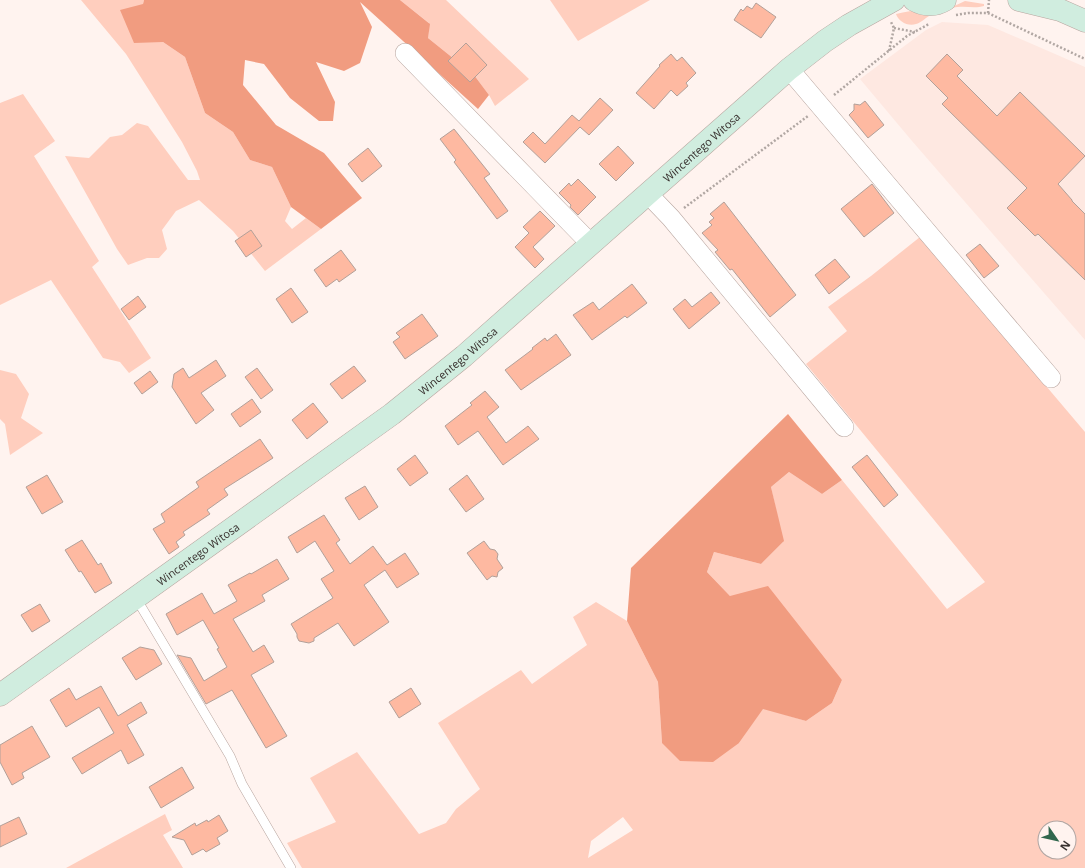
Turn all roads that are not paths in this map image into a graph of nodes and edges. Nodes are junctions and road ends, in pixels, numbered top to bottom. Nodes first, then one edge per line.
1 (894, 0) edge
2 (914, 0) edge
3 (1020, 0) edge
4 (949, 8) edge
5 (1085, 21) edge
6 (405, 52) dead end
7 (789, 69) junction
8 (647, 193) junction
9 (590, 243) junction
10 (1051, 378) dead end
11 (844, 427) dead end
12 (136, 598) junction
13 (0, 695) edge
14 (291, 868) edge

1 - 7 main road, Wincentego Witosa
2 - 4 main road
3 - 5 main road
6 - 9 street
7 - 8 main road, Wincentego Witosa
7 - 10 street
8 - 9 main road, Wincentego Witosa
8 - 11 street
9 - 12 main road, Wincentego Witosa
12 - 13 main road, Wincentego Witosa
12 - 14 lane

